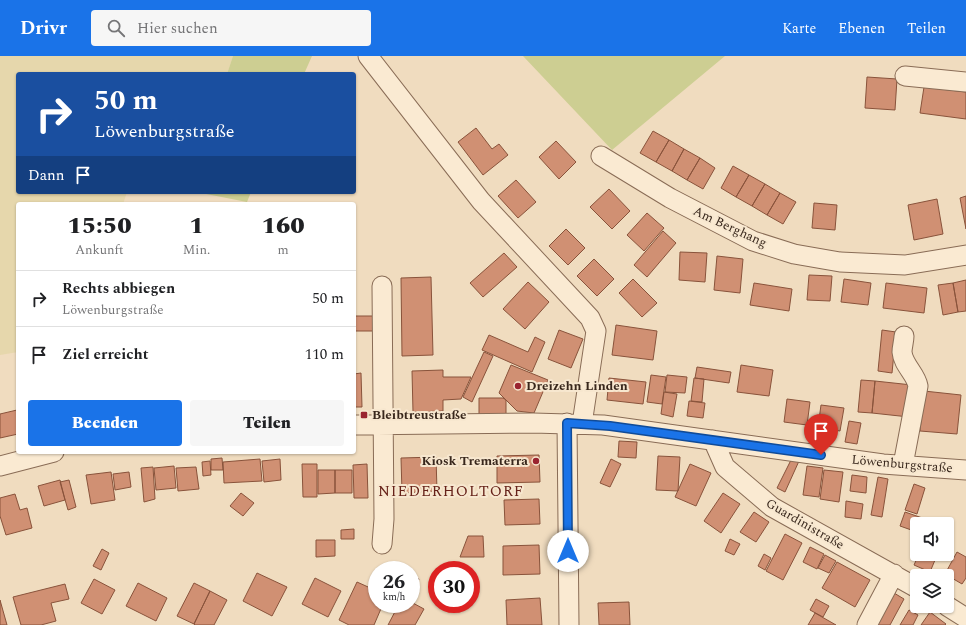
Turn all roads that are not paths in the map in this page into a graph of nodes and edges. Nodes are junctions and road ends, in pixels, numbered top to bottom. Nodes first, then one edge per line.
1 (368, 56) edge
2 (905, 76) dead end
3 (966, 82) edge
4 (601, 156) dead end
5 (966, 255) edge
6 (382, 286) dead end
7 (904, 336) dead end
8 (383, 424) junction
9 (574, 424) junction
10 (356, 425) edge
11 (713, 440) junction
12 (46, 454) edge
13 (904, 465) junction
14 (0, 466) edge
15 (966, 470) edge
16 (382, 544) dead end
17 (894, 574) junction
18 (910, 584) edge
19 (954, 610) edge
20 (966, 618) edge
21 (569, 625) edge
22 (867, 625) edge

1 - 9 street
2 - 3 street
4 - 5 street, Am Berghang
6 - 8 street
7 - 13 street
8 - 9 street, Löwenburgstraße
8 - 10 street, Löwenburgstraße
8 - 16 street
9 - 11 street, Löwenburgstraße
9 - 21 street
11 - 13 street, Löwenburgstraße
11 - 17 street, Guardinistraße
12 - 14 street
13 - 15 street, Löwenburgstraße
17 - 18 street, Guardinistraße
17 - 22 street
19 - 20 street

